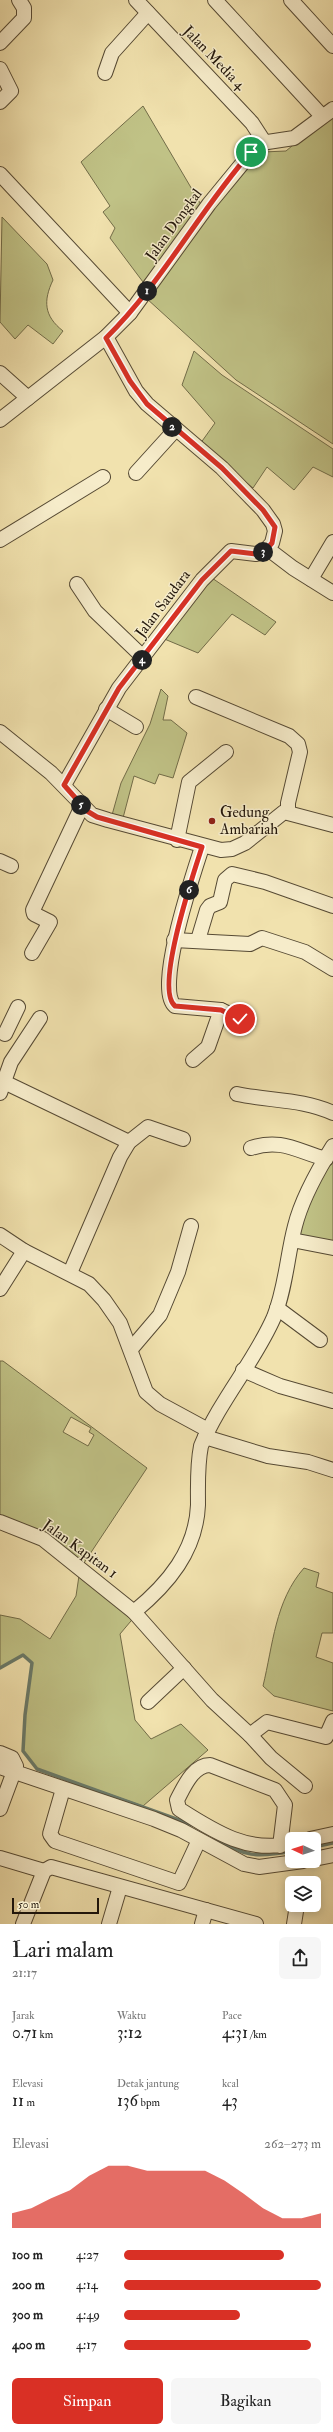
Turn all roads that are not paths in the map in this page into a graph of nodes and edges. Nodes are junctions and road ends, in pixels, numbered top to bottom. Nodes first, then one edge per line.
1 (19, 0) edge
2 (136, 0) edge
3 (215, 0) edge
4 (290, 0) edge
5 (148, 13) junction
6 (0, 43) edge
7 (333, 46) edge
8 (0, 69) edge
9 (105, 73) dead end
10 (0, 102) edge
11 (328, 112) edge
12 (265, 143) junction
13 (0, 174) edge
14 (130, 313) junction
15 (106, 338) junction
16 (0, 373) edge
17 (28, 398) junction
18 (0, 420) edge
19 (175, 430) junction
20 (136, 473) dead end
21 (103, 477) dead end
22 (0, 540) edge
23 (333, 542) edge
24 (268, 549) junction
25 (311, 579) junction
26 (77, 584) dead end
27 (333, 593) edge
28 (144, 658) junction
29 (196, 697) dead end
30 (106, 709) junction
31 (136, 727) dead end
32 (0, 732) edge
33 (226, 752) dead end
34 (64, 785) junction
35 (82, 806) junction
36 (288, 812) junction
37 (333, 824) edge
38 (177, 840) junction
39 (202, 847) junction
40 (333, 906) edge
41 (174, 940) junction
42 (198, 940) junction
43 (32, 953) dead end
44 (333, 969) edge
45 (18, 1007) dead end
46 (221, 1010) junction
47 (40, 1018) dead end
48 (240, 1019) dead end
49 (2, 1032) edge
50 (22, 1045) junction
51 (193, 1060) dead end
52 (2, 1088) edge
53 (237, 1094) dead end
54 (333, 1113) edge
55 (183, 1138) dead end
56 (129, 1142) junction
57 (333, 1146) edge
58 (251, 1148) dead end
59 (326, 1159) junction
60 (191, 1226) dead end
61 (0, 1235) edge
62 (292, 1240) junction
63 (333, 1248) edge
64 (24, 1251) junction
65 (70, 1273) junction
66 (0, 1289) edge
67 (278, 1308) junction
68 (320, 1340) dead end
69 (131, 1349) junction
70 (243, 1370) junction
71 (333, 1401) edge
72 (206, 1434) junction
73 (333, 1470) edge
74 (0, 1522) edge
75 (134, 1612) junction
76 (184, 1668) junction
77 (148, 1702) dead end
78 (333, 1721) edge
79 (250, 1735) junction
80 (0, 1753) edge
81 (0, 1767) edge
82 (14, 1772) junction
83 (305, 1786) dead end
84 (63, 1789) junction
85 (0, 1809) edge
86 (333, 1834) edge
87 (321, 1837) edge
88 (199, 1840) junction
89 (286, 1845) edge
90 (333, 1855) edge
91 (0, 1858) edge
92 (321, 1858) edge
93 (285, 1864) edge
94 (44, 1871) junction
95 (120, 1887) junction
96 (206, 1910) junction
97 (296, 1912) edge
98 (24, 1924) edge
99 (109, 1924) edge
100 (202, 1924) edge
101 (256, 1924) edge
102 (294, 1924) edge

1 - 6 street
2 - 5 street, Jalan Media 4
3 - 11 street
4 - 7 street
5 - 9 street
5 - 12 street, Jalan Media 4
8 - 10 street
11 - 12 street
12 - 14 street, Jalan Dongkal
13 - 14 street
14 - 15 street, Jalan Dongkal
15 - 17 street, Jalan Dongkal
15 - 19 street
16 - 17 street
17 - 18 street, Jalan Dongkal
19 - 20 street
19 - 24 street
21 - 22 street
23 - 25 street
24 - 25 street
24 - 28 street, Jalan Saudara
25 - 27 street
26 - 28 street
28 - 30 street, Jalan Saudara
29 - 36 street
30 - 31 street
30 - 34 street, Jalan Saudara
32 - 34 street
33 - 38 street
34 - 35 street
35 - 38 street
35 - 43 street
36 - 37 street
36 - 39 street
38 - 39 street
39 - 41 street
40 - 42 street
41 - 42 street
41 - 46 street
42 - 44 street
45 - 49 street
46 - 48 street
46 - 51 street
47 - 50 street
49 - 50 street
50 - 52 street
52 - 56 street
53 - 54 street
55 - 56 street
56 - 65 street
57 - 59 street
58 - 59 street
59 - 62 street
60 - 69 street
61 - 64 street
62 - 63 street
62 - 67 street
64 - 65 street
64 - 66 street
65 - 69 street
67 - 68 street
67 - 70 street
69 - 72 street
70 - 71 street
70 - 72 street
72 - 73 street
72 - 75 street
74 - 75 street, Jalan Kapitan 1
75 - 76 street, Jalan Kapitan 1
76 - 77 street
76 - 79 street, Jalan Kapitan 1
78 - 79 street
79 - 83 street, Jalan Kapitan 1
80 - 82 street
81 - 82 street
82 - 84 street
82 - 85 street
84 - 88 street
84 - 88 street
86 - 87 street
88 - 93 street
89 - 89 street
90 - 92 street
91 - 94 street
94 - 95 street
94 - 98 street
95 - 96 street
95 - 99 street
96 - 100 street
96 - 101 street
97 - 102 street

